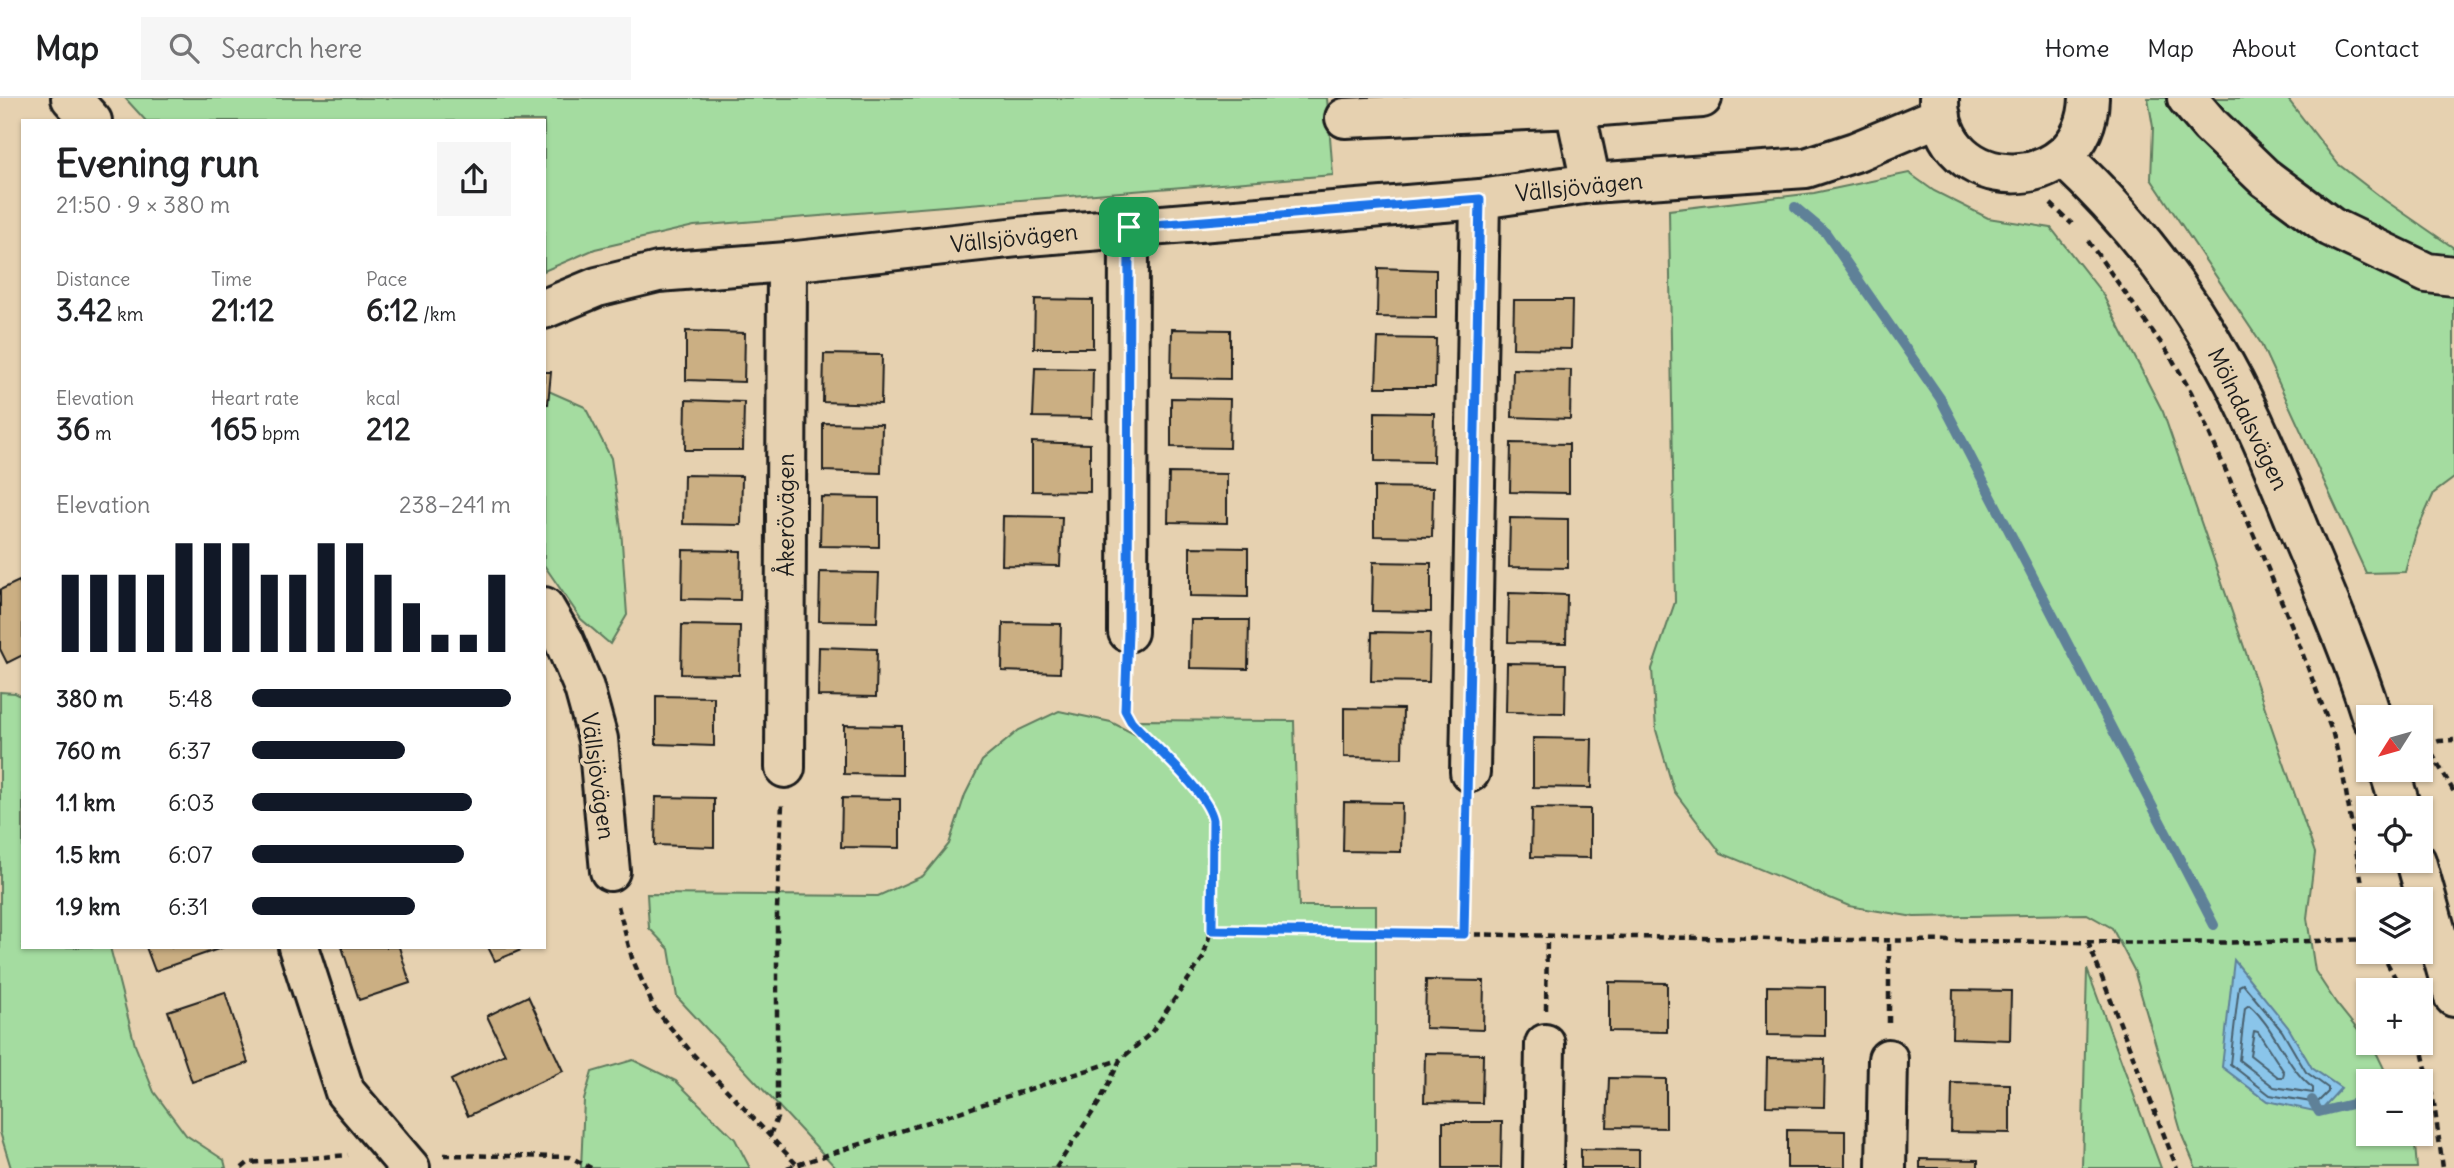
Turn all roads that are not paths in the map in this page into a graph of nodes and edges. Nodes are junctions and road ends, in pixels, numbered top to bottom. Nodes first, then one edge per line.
1 (71, 98) edge
2 (1702, 98) edge
3 (2089, 98) edge
4 (2187, 98) edge
5 (1576, 103) edge
6 (1940, 107) edge
7 (1345, 118) dead end
8 (90, 119) edge
9 (2063, 157) junction
10 (1591, 183) junction
11 (1480, 199) junction
12 (1129, 227) junction
13 (787, 262) junction
14 (2454, 276) edge
15 (546, 308) edge
16 (546, 610) edge
17 (1128, 632) road end
18 (2368, 705) edge
19 (785, 768) road end
20 (1469, 772) road end
21 (610, 871) road end
22 (2419, 873) edge
23 (299, 949) edge
24 (2454, 997) edge
25 (1545, 1044) road end
26 (1888, 1059) road end
27 (405, 1161) edge
28 (1543, 1168) edge
29 (1886, 1168) edge

1 - 8 street
2 - 5 street
3 - 9 street
4 - 14 street
5 - 7 street
5 - 10 street
6 - 9 street
6 - 10 street, Vällsjövägen
9 - 18 street, Mölndalsvägen
10 - 11 street, Vällsjövägen
11 - 12 street, Vällsjövägen
11 - 20 street
12 - 13 street, Vällsjövägen
12 - 17 street
13 - 15 street, Vällsjövägen
13 - 19 street, Åkerövägen
16 - 21 street, Vällsjövägen
22 - 24 street
23 - 27 street
25 - 28 street
26 - 29 street

